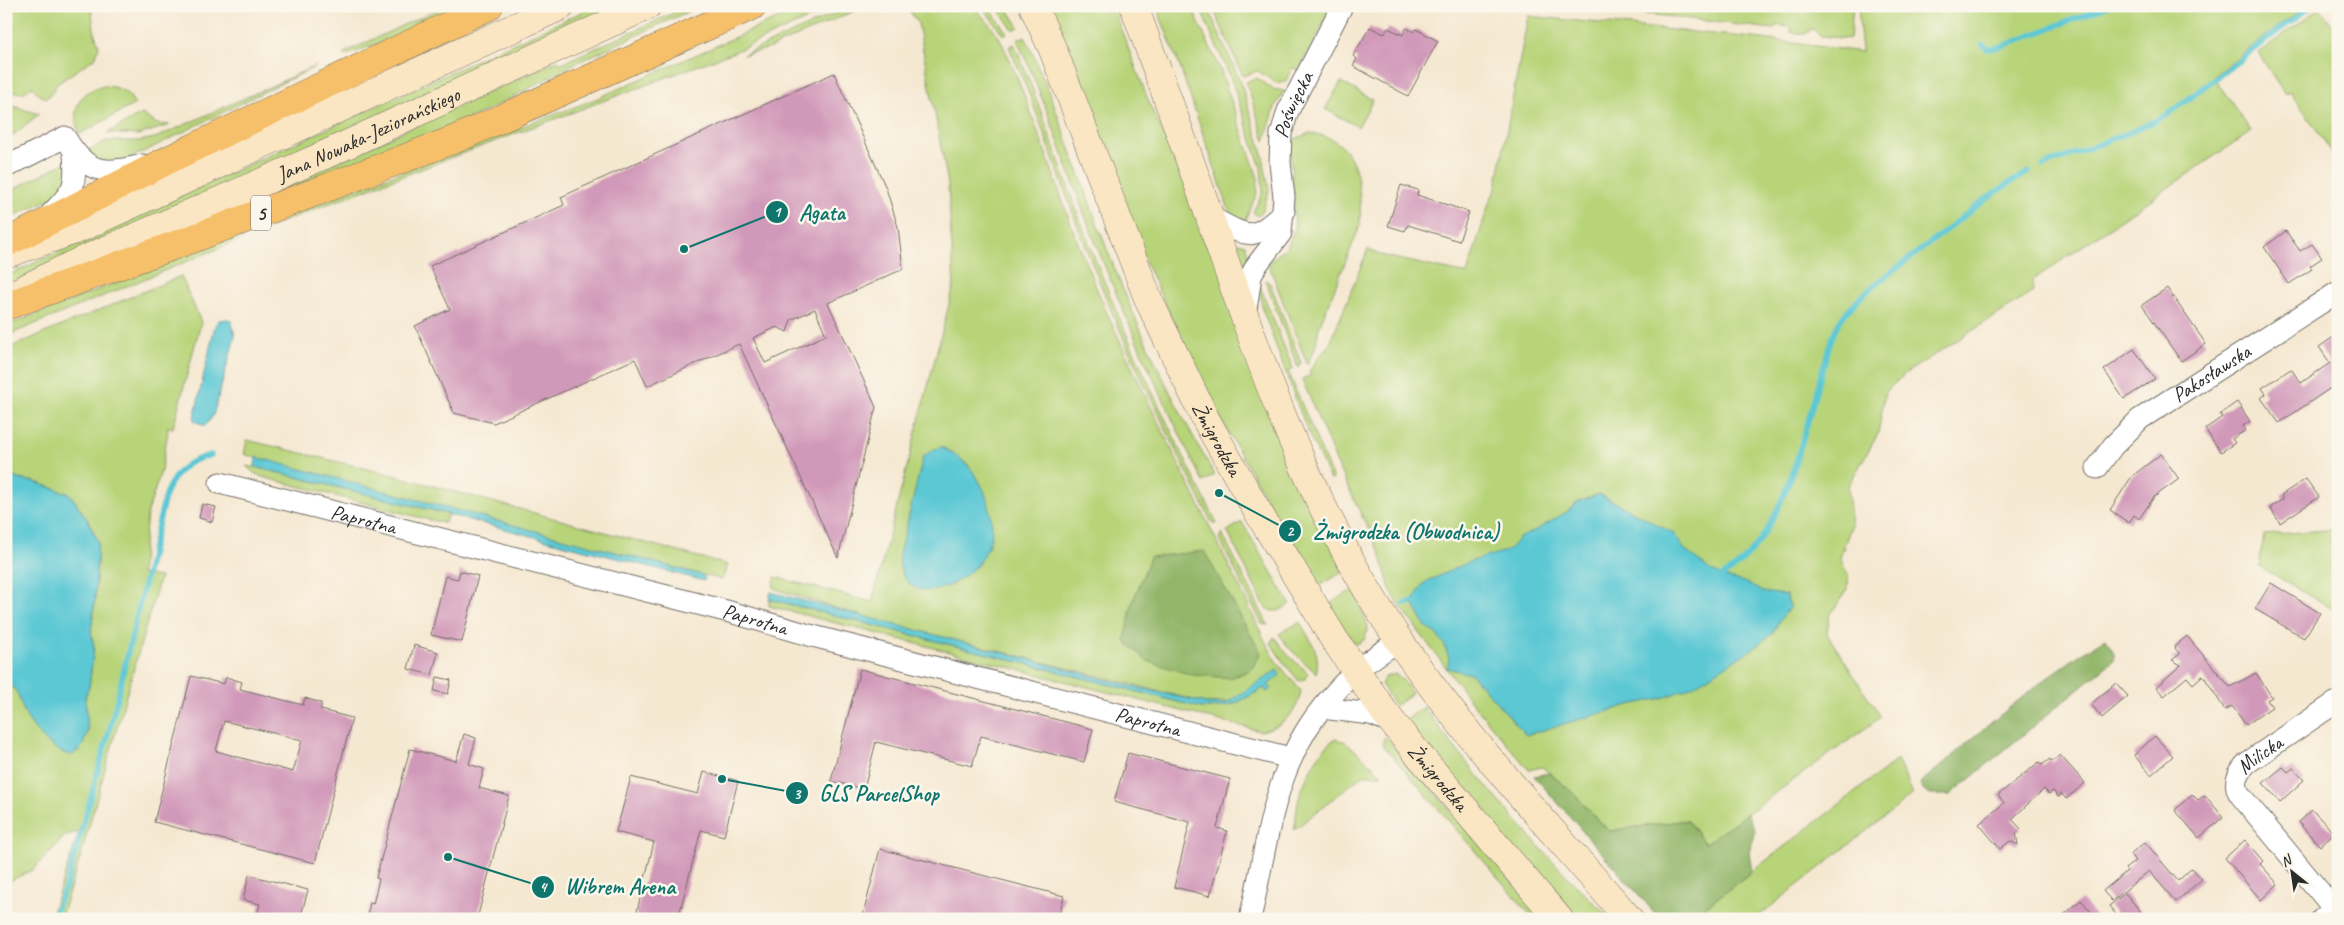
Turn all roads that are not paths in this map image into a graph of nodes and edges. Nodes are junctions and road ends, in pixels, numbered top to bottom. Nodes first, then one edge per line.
1 (489, 6) edge
2 (561, 6) edge
3 (647, 6) edge
4 (752, 6) edge
5 (1016, 6) edge
6 (1034, 6) edge
7 (1134, 6) edge
8 (1342, 6) edge
9 (1053, 50) junction
10 (74, 154) junction
11 (172, 158) junction
12 (6, 167) edge
13 (1284, 212) junction
14 (1210, 217) junction
15 (38, 227) junction
16 (6, 244) edge
17 (6, 254) edge
18 (2338, 292) edge
19 (6, 298) edge
20 (6, 306) edge
21 (1245, 319) junction
22 (2097, 468) dead end
23 (220, 483) dead end
24 (1400, 640) junction
25 (1356, 671) junction
26 (2338, 702) edge
27 (1322, 708) junction
28 (1393, 723) junction
29 (1290, 758) junction
30 (2331, 913) edge
31 (1250, 919) edge
32 (1559, 919) edge
33 (1629, 919) edge

1 - 11 main road
2 - 17 main road, Jana Nowaka-Jeziorańskiego
3 - 19 main road, Jana Nowaka-Jeziorańskiego
4 - 20 main road, 5
5 - 9 main road
6 - 9 main road, Żmigrodzka
7 - 14 main road
8 - 13 street, Poświęcka
9 - 25 main road, Żmigrodzka
10 - 11 street
10 - 12 street
10 - 15 street
11 - 15 main road
13 - 14 street
13 - 21 street, Poświęcka
14 - 21 main road
15 - 16 main road
18 - 22 street, Pakosławska
21 - 24 main road
23 - 29 street, Paprotna
24 - 25 street
24 - 33 main road
25 - 27 street
25 - 28 main road, Żmigrodzka
26 - 30 street, Milicka
27 - 28 street
27 - 29 street
28 - 32 main road, Żmigrodzka
29 - 31 street

